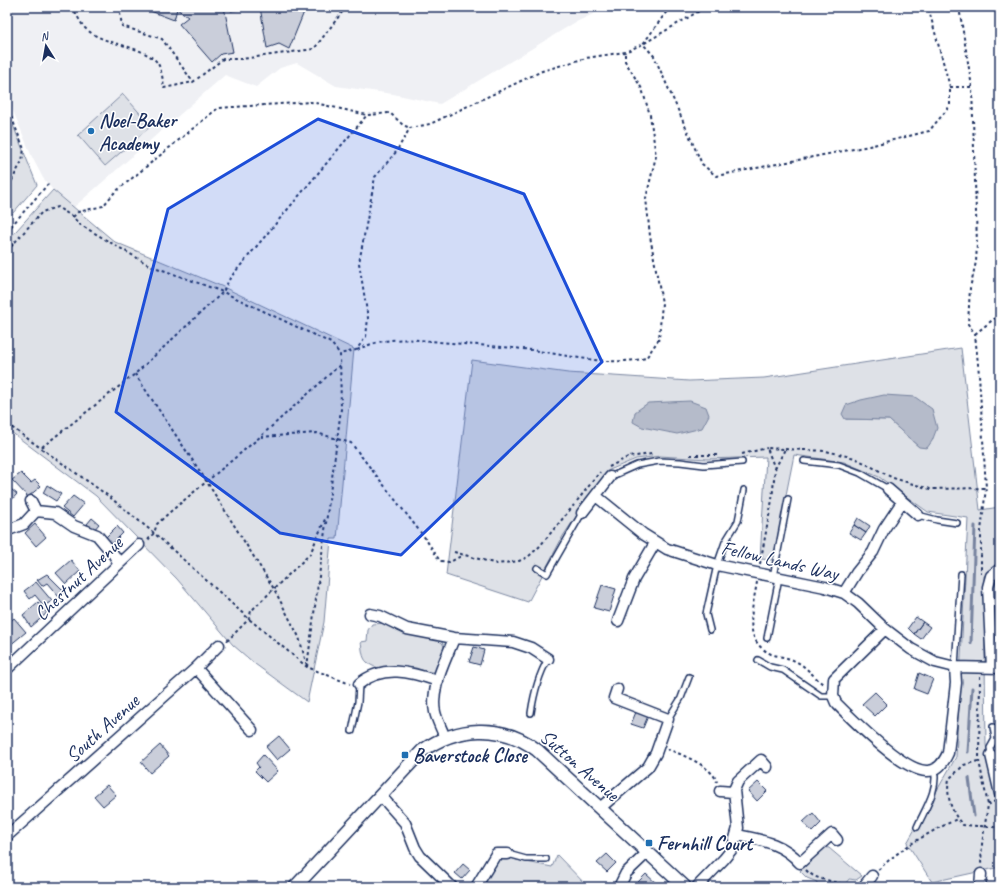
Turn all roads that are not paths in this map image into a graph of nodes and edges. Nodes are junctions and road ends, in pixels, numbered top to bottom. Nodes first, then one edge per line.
1 (804, 461) dead end
2 (742, 462) dead end
3 (610, 477) joint
4 (888, 489) joint
5 (744, 490) dead end
6 (596, 496) junction
7 (788, 499) dead end
8 (31, 501) dead end
9 (902, 502) junction
10 (36, 512) junction
11 (582, 513) joint
12 (918, 515) joint
13 (957, 523) dead end
14 (12, 529) dead end
15 (656, 543) junction
16 (139, 545) road end
17 (118, 564) junction
18 (717, 565) junction
19 (538, 568) dead end
20 (1000, 569) edge
21 (961, 574) dead end
22 (776, 577) junction
23 (844, 593) junction
24 (370, 614) dead end
25 (618, 621) dead end
26 (885, 629) junction
27 (710, 630) dead end
28 (454, 638) junction
29 (767, 638) dead end
30 (219, 645) road end
31 (548, 658) joint
32 (758, 660) dead end
33 (955, 667) junction
34 (196, 668) junction
35 (996, 668) edge
36 (7, 670) edge
37 (689, 677) dead end
38 (438, 681) junction
39 (359, 686) joint
40 (617, 689) dead end
41 (833, 691) junction
42 (531, 713) dead end
43 (668, 719) junction
44 (992, 727) dead end
45 (252, 730) dead end
46 (352, 731) dead end
47 (445, 738) junction
48 (991, 755) joint
49 (767, 767) dead end
50 (934, 769) junction
51 (997, 772) edge
52 (720, 791) road end
53 (733, 792) junction
54 (1000, 794) edge
55 (381, 796) junction
56 (600, 808) junction
57 (917, 827) dead end
58 (737, 834) junction
59 (7, 836) edge
60 (837, 840) dead end
61 (648, 852) junction
62 (508, 854) joint
63 (546, 859) dead end
64 (981, 874) road end
65 (872, 876) road end
66 (295, 887) edge
67 (452, 887) edge
68 (476, 887) edge
69 (618, 887) edge
70 (685, 887) edge
71 (697, 887) edge
72 (863, 887) edge
73 (980, 887) edge

1 - 4 lane
2 - 3 lane
3 - 6 street
4 - 9 street
5 - 18 lane
6 - 11 street
6 - 15 street, Fellow Lands Way
7 - 22 lane
8 - 10 street
9 - 12 street
9 - 23 street
10 - 14 street
10 - 17 street
11 - 19 lane
12 - 13 lane
15 - 18 street, Fellow Lands Way
15 - 25 street
16 - 17 street, Chestnut Avenue
17 - 36 street, Chestnut Avenue
18 - 22 street, Fellow Lands Way
18 - 27 lane
20 - 35 street
21 - 33 lane
22 - 23 street, Fellow Lands Way
22 - 29 lane
23 - 26 street, Fellow Lands Way
24 - 28 street
26 - 33 street, Fellow Lands Way
26 - 41 street
28 - 31 street
28 - 38 street
30 - 34 street, South Avenue
31 - 42 lane
32 - 41 lane
33 - 35 street, Fellow Lands Way
33 - 50 street
34 - 45 street
34 - 59 street, South Avenue
37 - 43 lane
38 - 39 street
38 - 47 street
39 - 46 lane
40 - 43 street
41 - 50 street
43 - 56 street
44 - 48 lane
47 - 55 street, Sutton Avenue
47 - 56 street, Sutton Avenue
48 - 51 street
49 - 53 street
50 - 57 lane
51 - 54 street
52 - 53 street
53 - 58 street
55 - 66 street, Sutton Avenue
55 - 67 street
56 - 61 street, Sutton Avenue
58 - 60 street
58 - 71 street
61 - 69 street
61 - 70 street, Sutton Avenue
62 - 63 lane
62 - 68 street
64 - 73 street
65 - 72 street

